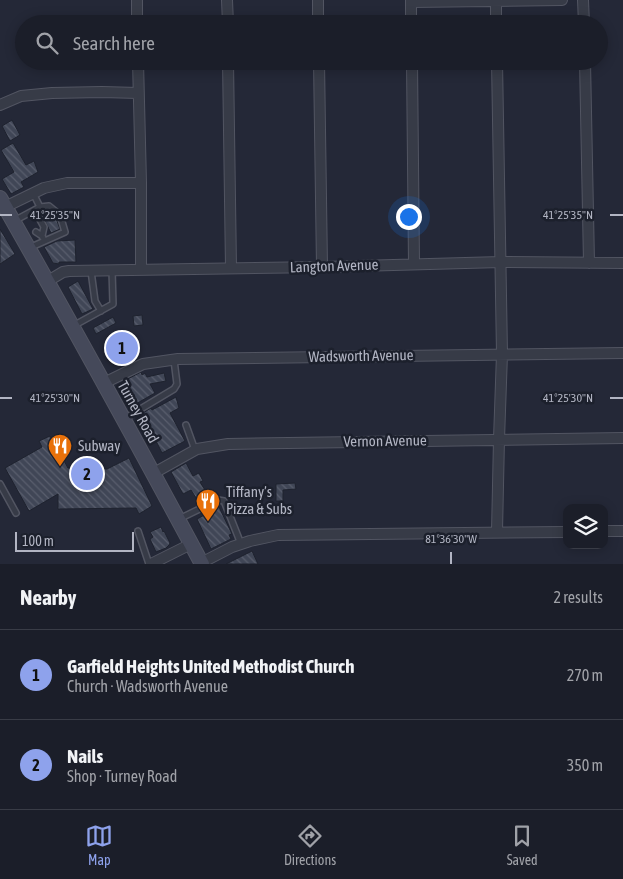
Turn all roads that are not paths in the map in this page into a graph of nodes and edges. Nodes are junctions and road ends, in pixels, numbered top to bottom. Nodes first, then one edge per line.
1 (137, 0) edge
2 (227, 0) edge
3 (318, 0) edge
4 (562, 0) edge
5 (583, 0) edge
6 (411, 1) edge
7 (496, 1) edge
8 (138, 15) edge
9 (228, 15) edge
10 (318, 15) edge
11 (411, 15) edge
12 (496, 15) edge
13 (584, 15) edge
14 (138, 70) edge
15 (228, 70) edge
16 (319, 70) edge
17 (412, 70) edge
18 (497, 70) edge
19 (585, 70) edge
20 (138, 93) junction
21 (0, 105) edge
22 (141, 183) junction
23 (33, 194) junction
24 (2, 202) edge
25 (40, 207) junction
26 (31, 216) junction
27 (13, 221) junction
28 (36, 232) dead end
29 (44, 238) junction
30 (29, 248) junction
31 (501, 262) junction
32 (590, 263) junction
33 (623, 263) edge
34 (414, 264) junction
35 (322, 267) junction
36 (231, 268) junction
37 (112, 270) junction
38 (141, 270) junction
39 (91, 271) junction
40 (48, 281) junction
41 (101, 311) junction
42 (73, 326) junction
43 (623, 353) edge
44 (502, 354) junction
45 (174, 359) junction
46 (104, 383) junction
47 (124, 419) junction
48 (186, 425) dead end
49 (623, 438) edge
50 (499, 439) junction
51 (195, 450) junction
52 (154, 473) junction
53 (0, 484) edge
54 (16, 513) dead end
55 (178, 520) junction
56 (138, 531) dead end
57 (608, 531) edge
58 (623, 531) edge
59 (497, 532) junction
60 (563, 532) edge
61 (191, 544) junction
62 (242, 544) junction
63 (199, 563) edge
64 (150, 564) edge

1 - 8 street
2 - 9 street
3 - 10 street
4 - 7 street
5 - 13 street
6 - 7 street
6 - 11 street
7 - 12 street
14 - 20 street
15 - 36 street
16 - 35 street
17 - 34 street
18 - 31 street
19 - 32 street
20 - 21 street
20 - 22 street
22 - 23 street
22 - 38 street
23 - 24 street
23 - 25 lane
24 - 27 main road, Turney Road
25 - 26 lane
25 - 29 lane
26 - 27 lane
26 - 29 lane
27 - 30 main road, Turney Road
28 - 29 lane
29 - 30 lane
30 - 40 main road, Turney Road
31 - 32 street, Langton Avenue
31 - 34 street, Langton Avenue
31 - 44 street
32 - 33 street, Langton Avenue
34 - 35 street, Langton Avenue
35 - 36 street, Langton Avenue
36 - 38 street, Langton Avenue
37 - 38 street, Langton Avenue
37 - 39 street, Langton Avenue
37 - 41 lane
39 - 40 street, Langton Avenue
39 - 41 lane
40 - 42 main road, Turney Road
41 - 42 lane
42 - 46 main road, Turney Road
43 - 44 street, Wadsworth Avenue
44 - 45 street, Wadsworth Avenue
44 - 50 street
45 - 46 street, Wadsworth Avenue
45 - 47 lane
46 - 47 main road, Turney Road
47 - 52 main road, Turney Road
48 - 51 lane
49 - 50 street, Vernon Avenue
50 - 51 street, Vernon Avenue
50 - 59 street
51 - 52 street, Vernon Avenue
52 - 55 main road, Turney Road
53 - 54 lane
55 - 61 main road, Turney Road
55 - 62 lane
56 - 64 lane
57 - 58 street
59 - 60 street
59 - 62 street
61 - 63 main road, Turney Road
61 - 64 street
62 - 63 street

